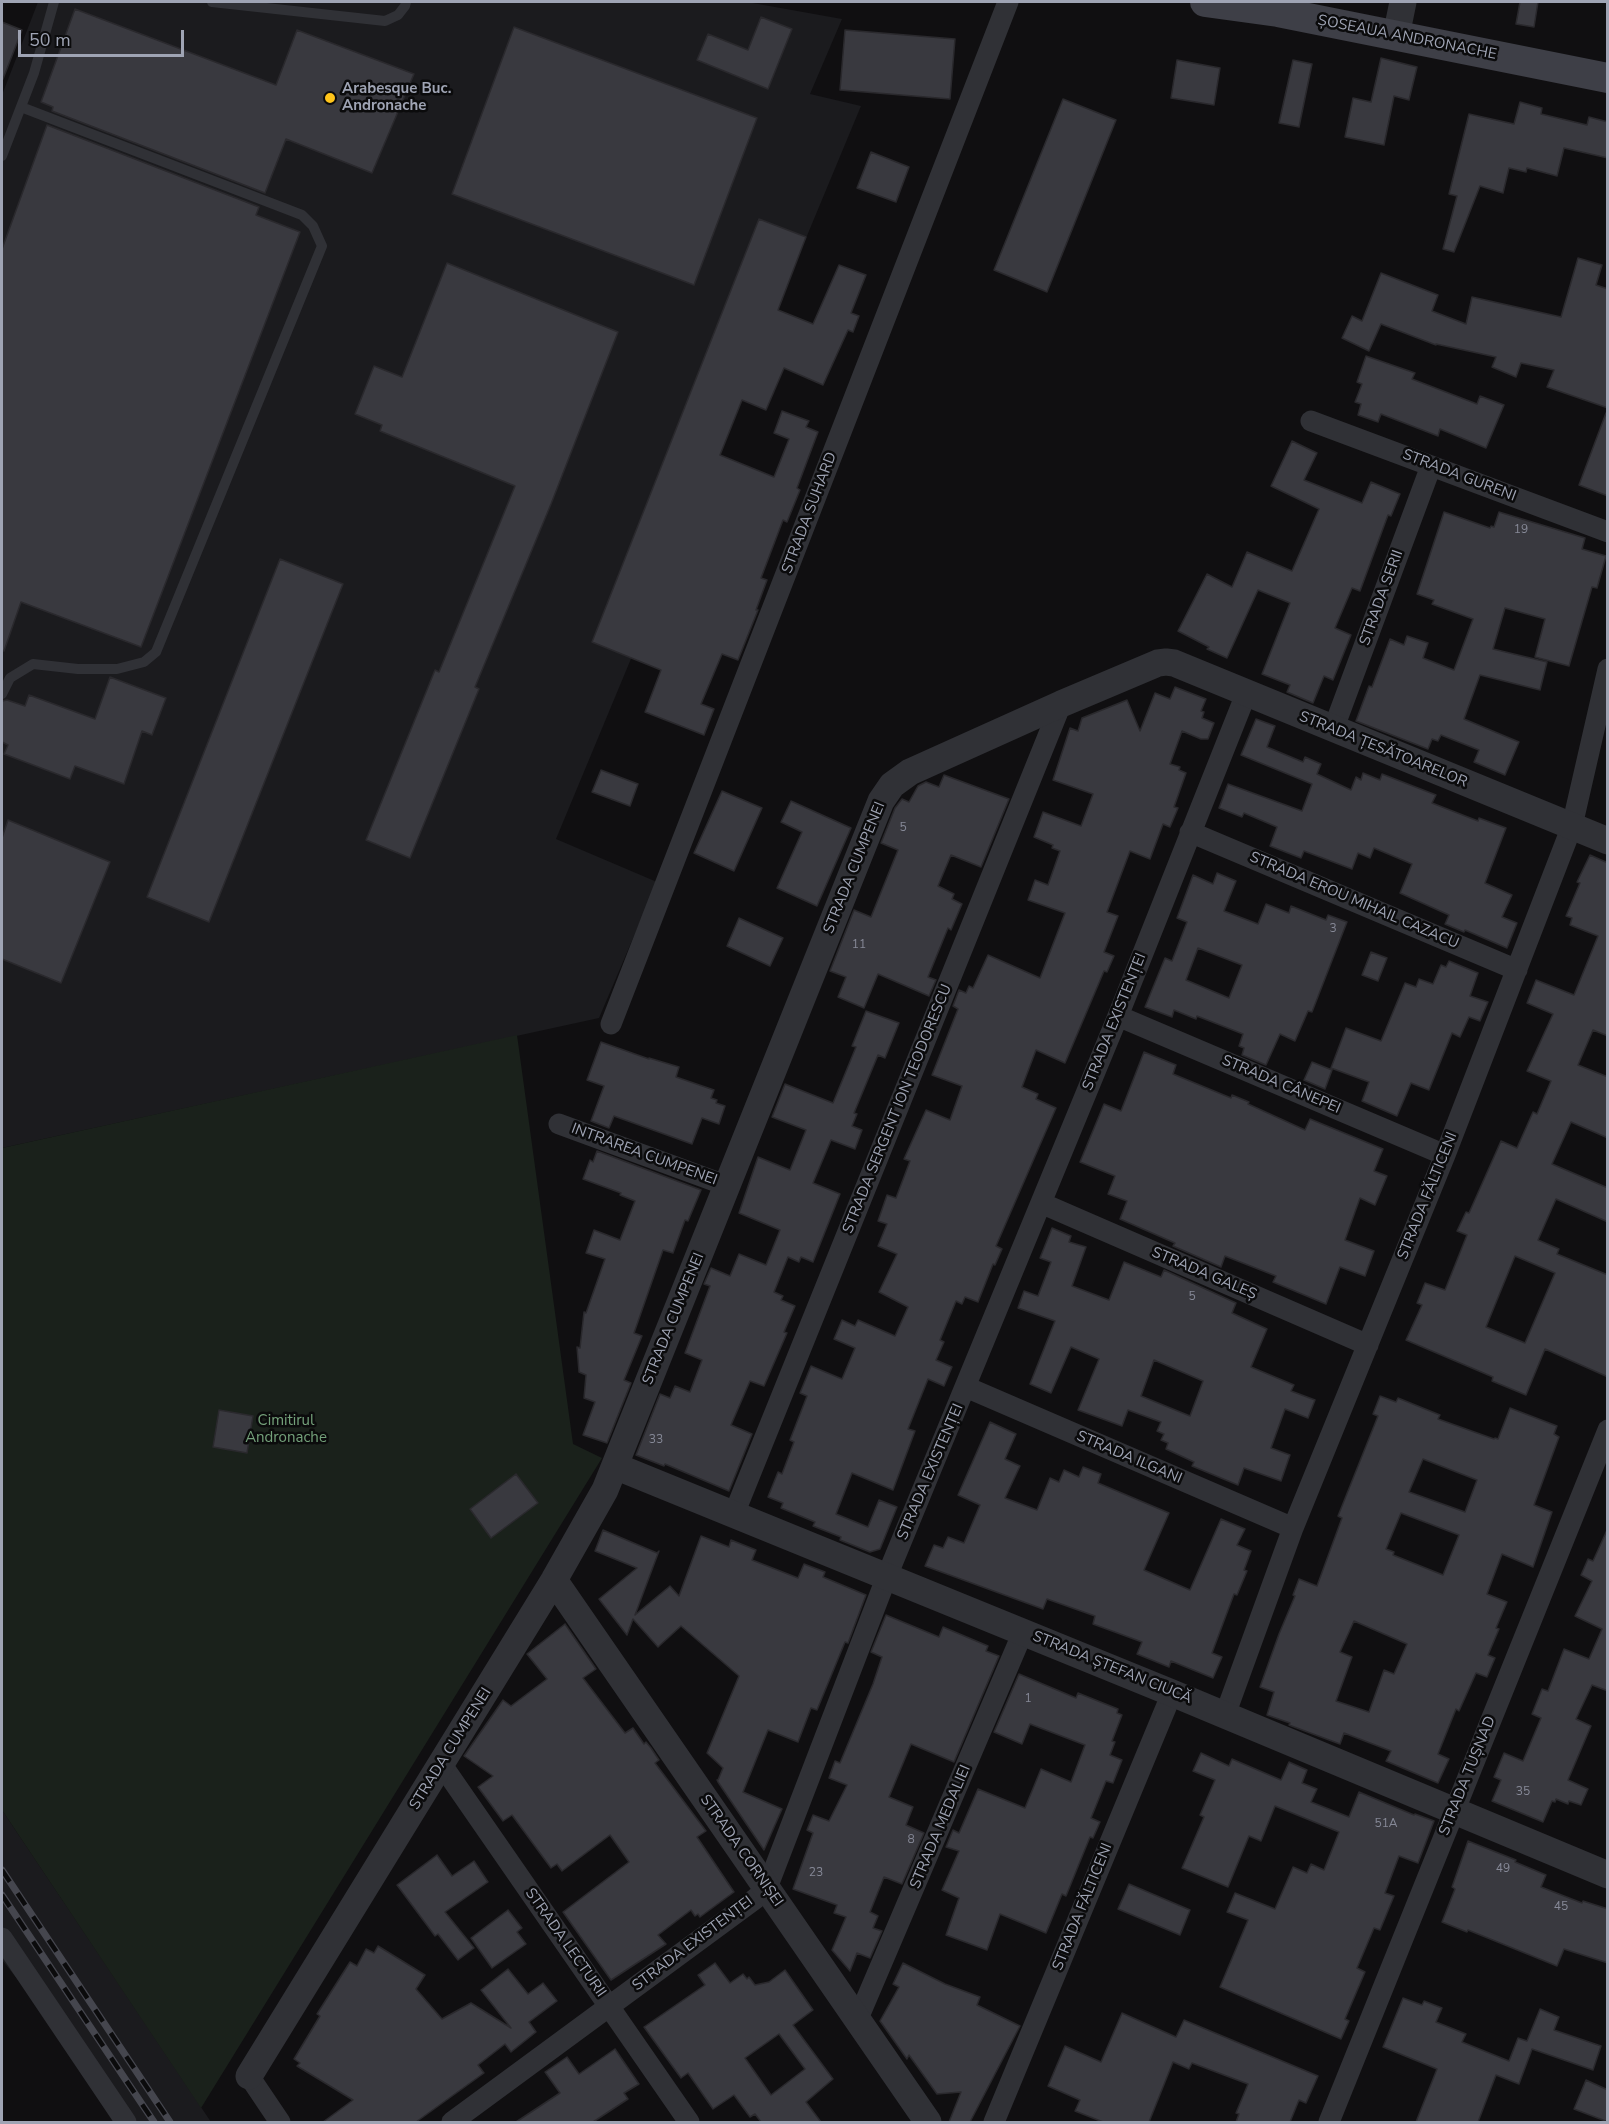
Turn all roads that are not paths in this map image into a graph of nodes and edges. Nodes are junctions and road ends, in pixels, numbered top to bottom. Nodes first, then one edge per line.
1 (54, 2) edge
2 (212, 2) edge
3 (406, 2) edge
4 (1008, 2) edge
5 (1205, 2) edge
6 (1403, 2) edge
7 (1396, 36) junction
8 (1608, 78) edge
9 (21, 106) junction
10 (2, 156) edge
11 (1311, 421) dead end
12 (1431, 466) junction
13 (1608, 532) edge
14 (1158, 663) joint
15 (1608, 669) edge
16 (2, 694) edge
17 (1246, 694) junction
18 (1061, 704) junction
19 (1333, 729) junction
20 (1572, 826) junction
21 (1190, 832) junction
22 (1608, 841) edge
23 (1517, 970) junction
24 (1118, 1016) junction
25 (611, 1024) dead end
26 (559, 1124) dead end
27 (1445, 1155) junction
28 (728, 1186) junction
29 (1041, 1203) junction
30 (1368, 1345) junction
31 (966, 1387) junction
32 (1608, 1430) edge
33 (615, 1466) junction
34 (734, 1514) junction
35 (1293, 1528) junction
36 (887, 1576) junction
37 (554, 1580) junction
38 (1023, 1632) junction
39 (1172, 1693) junction
40 (1225, 1715) junction
41 (442, 1765) junction
42 (1454, 1809) junction
43 (1608, 1875) edge
44 (767, 1888) junction
45 (2, 1938) edge
46 (609, 2007) junction
47 (857, 2021) junction
48 (249, 2076) joint
49 (476, 2116) edge
50 (126, 2122) edge
51 (280, 2122) edge
52 (452, 2122) edge
53 (689, 2122) edge
54 (928, 2122) edge
55 (994, 2122) edge
56 (1329, 2122) edge

1 - 9 lane
2 - 3 lane
4 - 25 street, STRADA SUHARD
5 - 7 main road, ȘOSEAUA ANDRONACHE
6 - 7 street
7 - 8 main road, ȘOSEAUA ANDRONACHE
9 - 10 lane
9 - 16 lane
11 - 12 street, STRADA GURENI
12 - 13 street, STRADA GURENI
12 - 19 street, STRADA SERII
14 - 17 street, STRADA ȚESĂTOARELOR
14 - 18 street, STRADA CUMPENEI
15 - 20 street, STRADA FĂLTICENI
17 - 19 street, STRADA ȚESĂTOARELOR
17 - 21 street, STRADA EXISTENȚEI
18 - 28 street, STRADA CUMPENEI
18 - 34 street, STRADA SERGENT ION TEODORESCU
19 - 20 street, STRADA ȚESĂTOARELOR
20 - 22 street, STRADA ȚESĂTOARELOR
20 - 23 street, STRADA FĂLTICENI
21 - 23 street, STRADA EROU MIHAIL CAZACU
21 - 24 street, STRADA EXISTENȚEI
23 - 27 street, STRADA FĂLTICENI
24 - 27 street, STRADA CÂNEPEI
24 - 29 street, STRADA EXISTENȚEI
26 - 28 street, INTRAREA CUMPENEI
27 - 30 street, STRADA FĂLTICENI
28 - 33 street, STRADA CUMPENEI
29 - 30 street, STRADA GALEȘ
29 - 31 street, STRADA EXISTENȚEI
30 - 35 street, STRADA FĂLTICENI
31 - 35 street, STRADA ILGANI
31 - 36 street, STRADA EXISTENȚEI
32 - 42 street, STRADA TUȘNAD
33 - 34 street, STRADA ȘTEFAN CIUCĂ
33 - 37 street, STRADA CUMPENEI
34 - 36 street, STRADA ȘTEFAN CIUCĂ
35 - 40 street, STRADA FĂLTICENI
36 - 38 street, STRADA ȘTEFAN CIUCĂ
36 - 44 street, STRADA EXISTENȚEI
37 - 41 street, STRADA CUMPENEI
37 - 44 street, STRADA CORNIȘEI
38 - 39 street, STRADA ȘTEFAN CIUCĂ
38 - 47 street, STRADA MEDALIEI
39 - 40 street, STRADA ȘTEFAN CIUCĂ
39 - 55 street, STRADA FĂLTICENI
40 - 42 street, STRADA ȘTEFAN CIUCĂ
41 - 46 street, STRADA LECTURII
41 - 48 street, STRADA CUMPENEI
42 - 43 street, STRADA ȘTEFAN CIUCĂ
42 - 56 street, STRADA TUȘNAD
44 - 46 street, STRADA EXISTENȚEI
44 - 47 street, STRADA CORNIȘEI
45 - 50 street
46 - 49 street, STRADA EXISTENȚEI
46 - 53 street, STRADA LECTURII
47 - 54 street, STRADA CORNIȘEI
48 - 51 street
49 - 52 street, STRADA EXISTENȚEI

